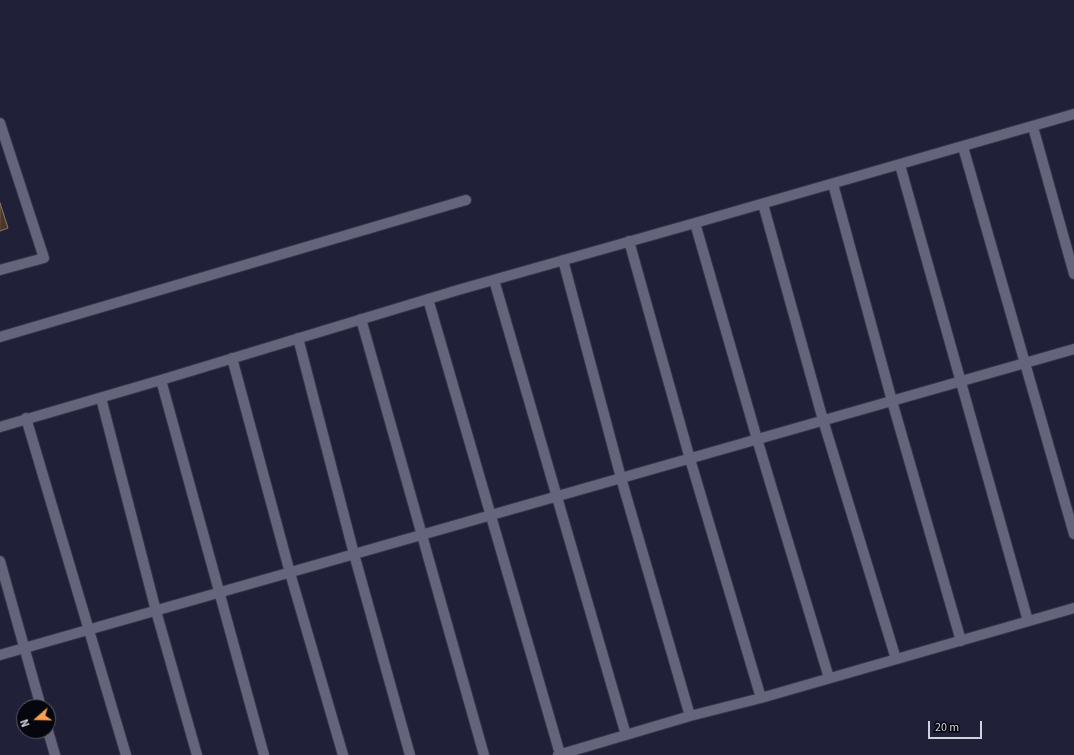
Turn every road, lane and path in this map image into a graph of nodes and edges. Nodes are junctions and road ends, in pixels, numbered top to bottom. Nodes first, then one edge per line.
1 (1074, 114) edge
2 (0, 123) edge
3 (1033, 126) junction
4 (963, 147) junction
5 (900, 165) junction
6 (833, 184) junction
7 (466, 200) dead end
8 (763, 204) junction
9 (696, 224) junction
10 (629, 241) junction
11 (563, 260) junction
12 (0, 270) edge
13 (1074, 274) edge
14 (494, 280) junction
15 (428, 299) junction
16 (361, 319) junction
17 (0, 337) edge
18 (298, 338) junction
19 (1074, 349) edge
20 (232, 358) junction
21 (1025, 363) junction
22 (161, 380) junction
23 (961, 381) junction
24 (101, 398) junction
25 (892, 401) junction
26 (26, 418) junction
27 (823, 420) junction
28 (0, 427) edge
29 (757, 440) junction
30 (690, 459) junction
31 (621, 478) junction
32 (557, 496) junction
33 (490, 516) junction
34 (1074, 534) edge
35 (422, 535) junction
36 (354, 554) junction
37 (0, 561) edge
38 (290, 573) junction
39 (219, 593) junction
40 (1074, 608) edge
41 (156, 611) junction
42 (1028, 621) junction
43 (88, 630) junction
44 (961, 641) junction
45 (25, 648) junction
46 (0, 655) edge
47 (896, 659) junction
48 (829, 678) junction
49 (761, 698) junction
50 (39, 699) edge
51 (690, 716) junction
52 (626, 735) junction
53 (50, 739) edge
54 (55, 755) edge
55 (126, 755) edge
56 (197, 755) edge
57 (264, 755) edge
58 (343, 755) edge
59 (410, 755) edge
60 (484, 755) edge
61 (559, 755) edge

1 - 3 street
2 - 12 street
3 - 4 street
3 - 13 street
4 - 5 street
4 - 21 street
5 - 6 street
5 - 23 street
6 - 8 street
6 - 25 street
7 - 17 street
8 - 9 street
8 - 27 street
9 - 10 street
9 - 29 street
10 - 11 street
10 - 30 street
11 - 14 street
11 - 31 street
14 - 15 street
14 - 32 street
15 - 16 street
15 - 33 street
16 - 18 street
16 - 35 street
18 - 20 street
18 - 36 street
19 - 21 street
20 - 22 street
20 - 38 street
21 - 23 street
21 - 34 street
22 - 24 street
22 - 39 street
23 - 25 street
23 - 42 street
24 - 26 street
24 - 41 street
25 - 27 street
25 - 44 street
26 - 28 street
26 - 43 street
27 - 29 street
27 - 47 street
29 - 30 street
29 - 48 street
30 - 31 street
30 - 49 street
31 - 32 street
31 - 51 street
32 - 33 street
32 - 52 street
33 - 35 street
33 - 61 street
35 - 36 street
35 - 60 street
36 - 38 street
36 - 59 street
37 - 45 street
38 - 39 street
38 - 58 street
39 - 41 street
39 - 57 street
40 - 42 street
41 - 43 street
41 - 56 street
42 - 44 street
43 - 45 street
43 - 55 street
44 - 47 street
45 - 46 street
45 - 50 street
47 - 48 street
48 - 49 street
49 - 51 street
51 - 52 street
52 - 61 street
53 - 54 street

